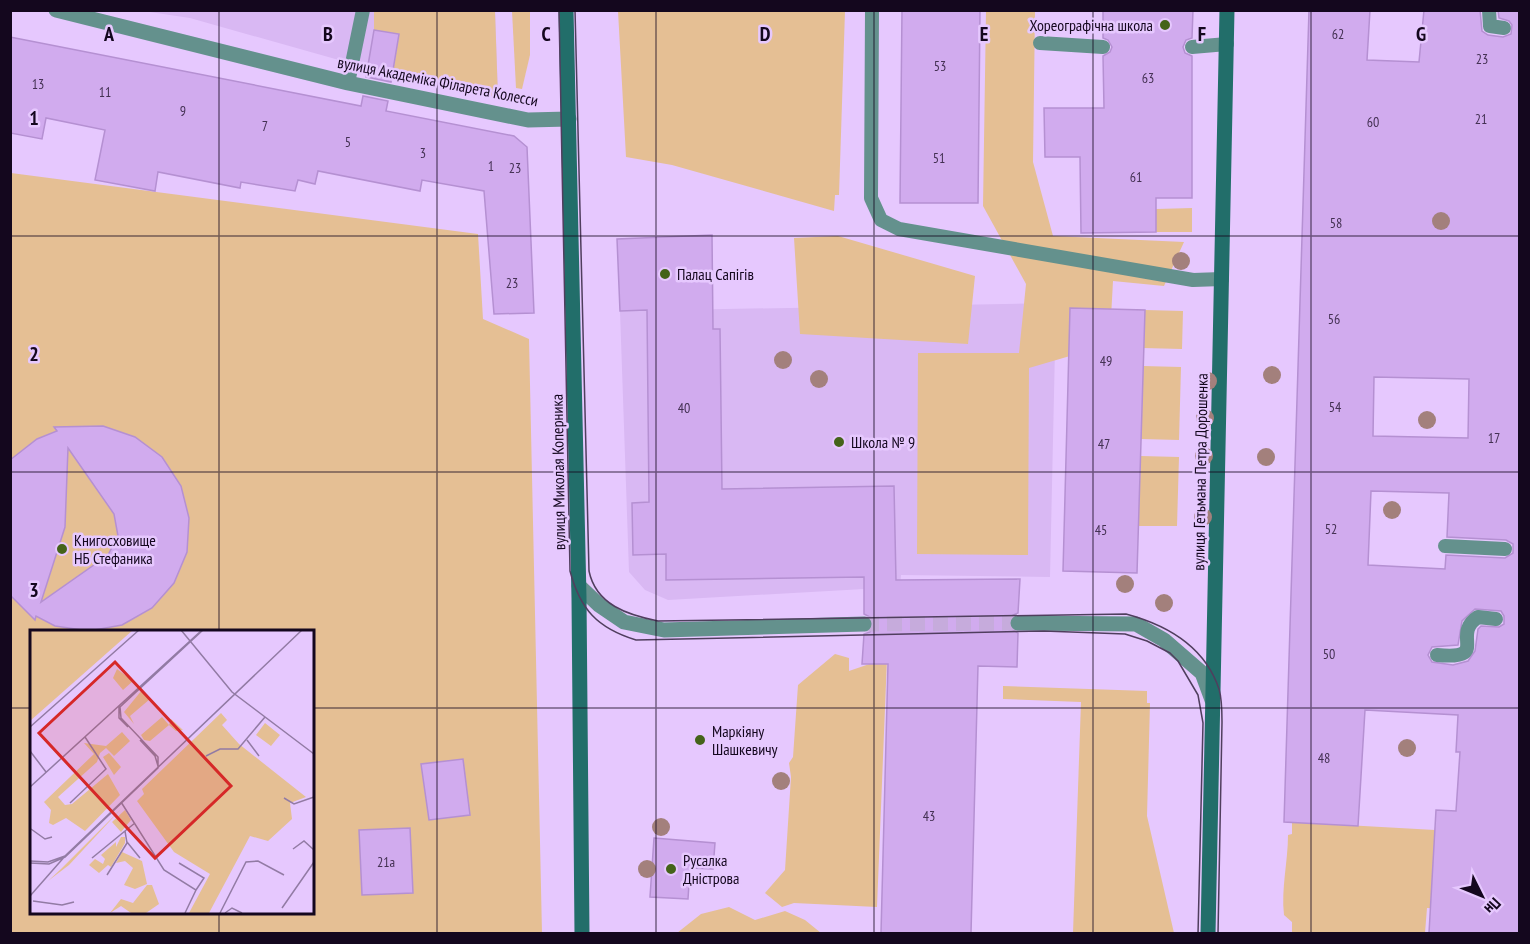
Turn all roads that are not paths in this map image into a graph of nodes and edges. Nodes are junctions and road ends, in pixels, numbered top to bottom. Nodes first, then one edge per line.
1 (56, 10) edge
2 (363, 10) edge
3 (566, 10) edge
4 (872, 10) edge
5 (1227, 10) edge
6 (1489, 10) edge
7 (1504, 28) dead end
8 (1041, 43) dead end
9 (1227, 44) junction
10 (1103, 47) dead end
11 (1192, 47) dead end
12 (348, 83) junction
13 (569, 119) junction
14 (1222, 279) junction
15 (1445, 546) dead end
16 (1505, 549) dead end
17 (579, 586) junction
18 (1496, 619) dead end
19 (1018, 623) tunnel mouth
20 (864, 624) tunnel mouth
21 (1437, 655) dead end
22 (1213, 703) junction
23 (582, 933) edge
24 (1208, 933) edge

1 - 12 street, вулиця Академіка Філарета Колесси
2 - 12 lane
3 - 13 main road, вулиця Миколая Коперника
4 - 14 lane
5 - 9 main road, вулиця Гетьмана Петра Дорошенка
6 - 7 lane
8 - 10 lane
9 - 11 lane
9 - 14 main road, вулиця Гетьмана Петра Дорошенка
12 - 13 street, вулиця Академіка Філарета Колесси
13 - 17 main road, вулиця Миколая Коперника
14 - 22 main road, вулиця Гетьмана Петра Дорошенка
15 - 16 lane
17 - 20 street
17 - 23 main road, вулиця Миколая Коперника
18 - 21 lane
19 - 22 street
22 - 24 main road, вулиця Гетьмана Петра Дорошенка

